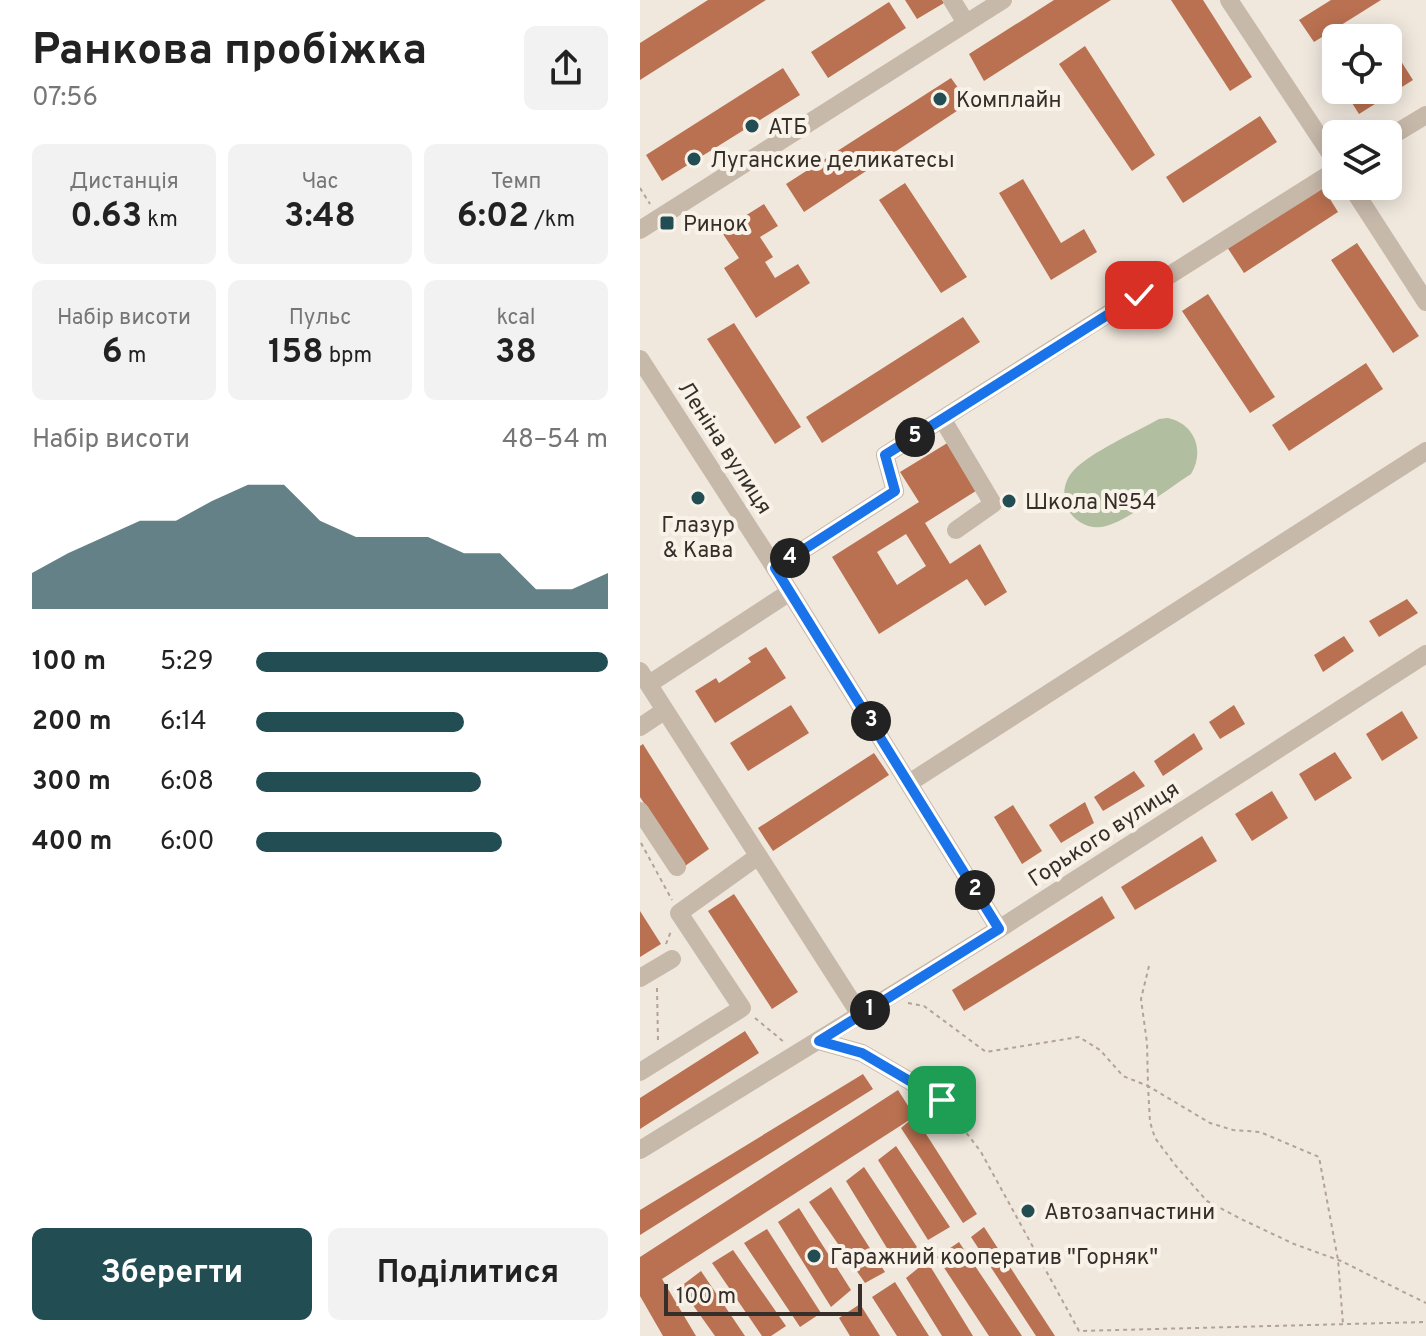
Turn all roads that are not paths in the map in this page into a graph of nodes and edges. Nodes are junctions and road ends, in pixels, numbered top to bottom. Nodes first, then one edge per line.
1 (952, 0) edge
2 (1003, 0) edge
3 (1229, 0) edge
4 (966, 23) junction
5 (1426, 115) edge
6 (1402, 130) edge
7 (1322, 141) edge
8 (1322, 179) edge
9 (1360, 200) edge
10 (640, 230) edge
11 (1426, 302) edge
12 (640, 359) edge
13 (943, 420) junction
14 (1426, 451) edge
15 (956, 530) dead end
16 (775, 568) junction
17 (790, 592) junction
18 (1426, 654) edge
19 (644, 678) edge
20 (664, 711) junction
21 (640, 727) edge
22 (909, 783) junction
23 (640, 811) edge
24 (757, 857) junction
25 (677, 867) dead end
26 (999, 929) junction
27 (861, 1016) junction
28 (819, 1041) junction
29 (640, 1072) edge
30 (942, 1100) road end
31 (640, 1150) edge

1 - 4 street
2 - 4 street
3 - 7 street
4 - 10 street
5 - 6 street
8 - 13 street
9 - 11 street
12 - 16 street, Леніна вулиця
13 - 15 street
13 - 16 street
14 - 22 street
16 - 17 street, Леніна вулиця
17 - 19 street
17 - 22 street, Леніна вулиця
18 - 26 street, Горького вулиця
19 - 20 street
20 - 21 street
20 - 24 street
22 - 26 street, Леніна вулиця
23 - 25 street
24 - 27 street
24 - 29 street
26 - 27 street, Горького вулиця
27 - 28 street, Горького вулиця
28 - 30 street
28 - 31 street, Горького вулиця

